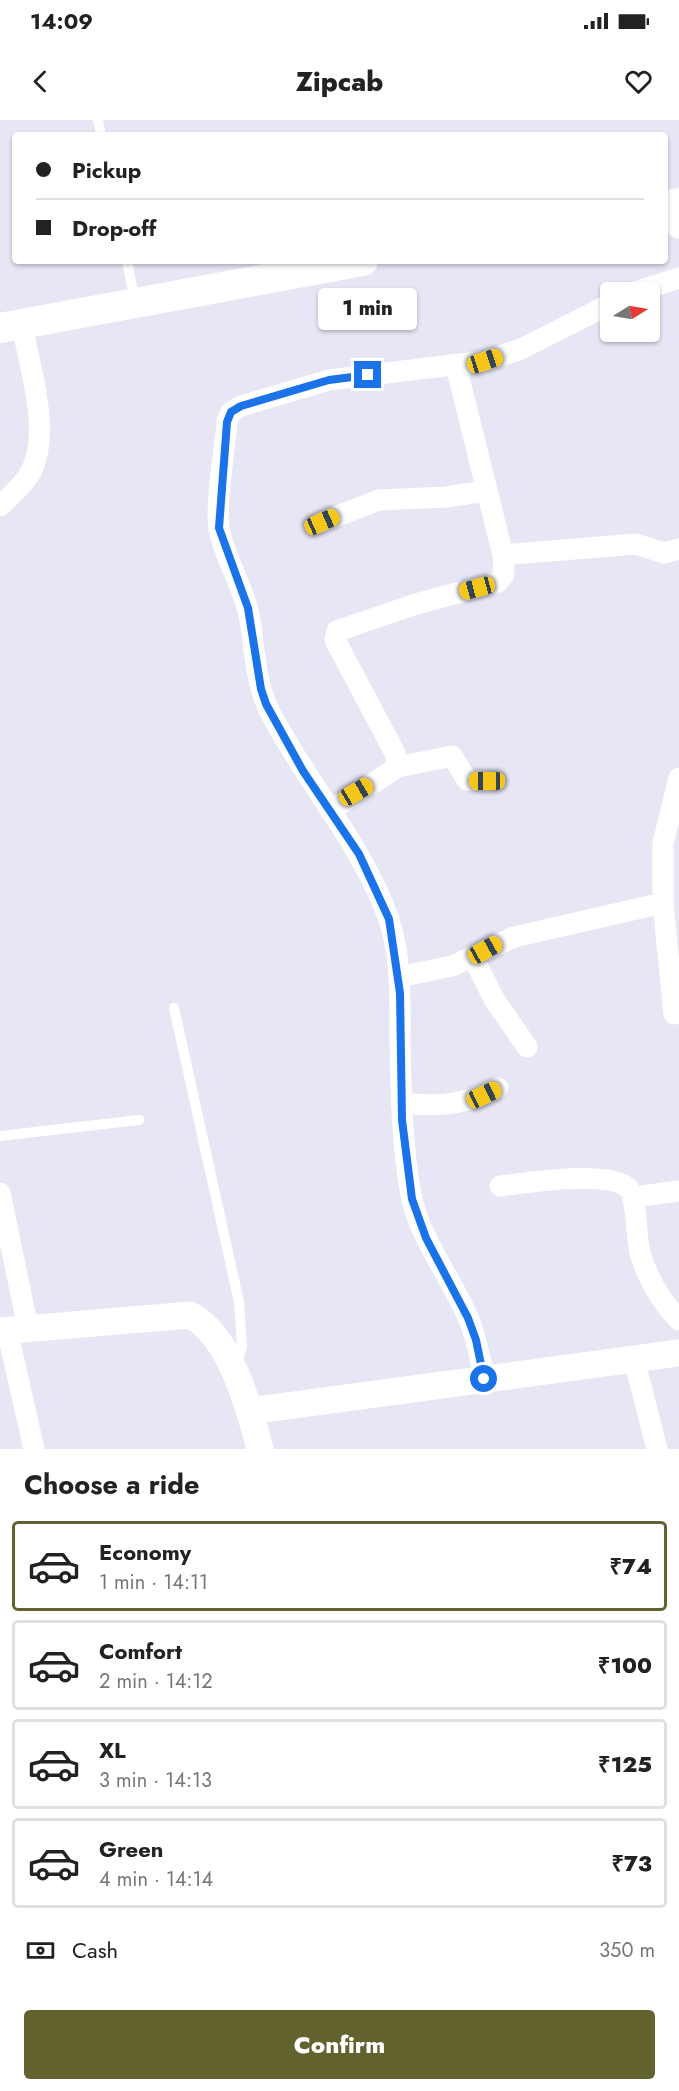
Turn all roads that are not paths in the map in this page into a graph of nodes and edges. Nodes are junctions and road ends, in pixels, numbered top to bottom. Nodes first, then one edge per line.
1 (128, 264) edge
2 (347, 264) edge
3 (679, 278) edge
4 (660, 284) edge
5 (136, 303) junction
6 (600, 309) edge
7 (11, 326) edge
8 (456, 366) junction
9 (486, 491) junction
10 (0, 506) edge
11 (322, 522) dead end
12 (679, 549) edge
13 (503, 555) junction
14 (398, 766) junction
15 (679, 778) edge
16 (487, 781) dead end
17 (330, 811) junction
18 (663, 903) junction
19 (473, 957) junction
20 (399, 977) junction
21 (174, 1008) dead end
22 (674, 1014) dead end
23 (527, 1047) dead end
24 (498, 1088) dead end
25 (401, 1103) junction
26 (139, 1120) dead end
27 (0, 1136) edge
28 (500, 1186) dead end
29 (679, 1191) edge
30 (0, 1193) edge
31 (634, 1197) junction
32 (679, 1320) edge
33 (12, 1330) edge
34 (679, 1353) edge
35 (634, 1359) junction
36 (233, 1371) junction
37 (484, 1379) junction
38 (250, 1411) junction
39 (650, 1446) edge
40 (34, 1449) edge
41 (260, 1449) edge

1 - 5 lane
2 - 5 main road
3 - 4 street
5 - 7 main road
6 - 8 street
7 - 10 street
8 - 9 street
8 - 17 street
9 - 11 street
9 - 13 street
12 - 13 street
13 - 14 street
14 - 16 street
14 - 17 street
15 - 18 street
17 - 20 street
18 - 19 street
18 - 22 street
19 - 20 street
19 - 23 street
20 - 25 street
21 - 36 lane
24 - 25 street
25 - 37 street
26 - 27 lane
28 - 31 street
29 - 31 street
30 - 33 street
31 - 32 street
33 - 36 street
33 - 40 street
34 - 35 street
35 - 37 street
35 - 39 street
36 - 38 street
37 - 38 street
38 - 41 street

